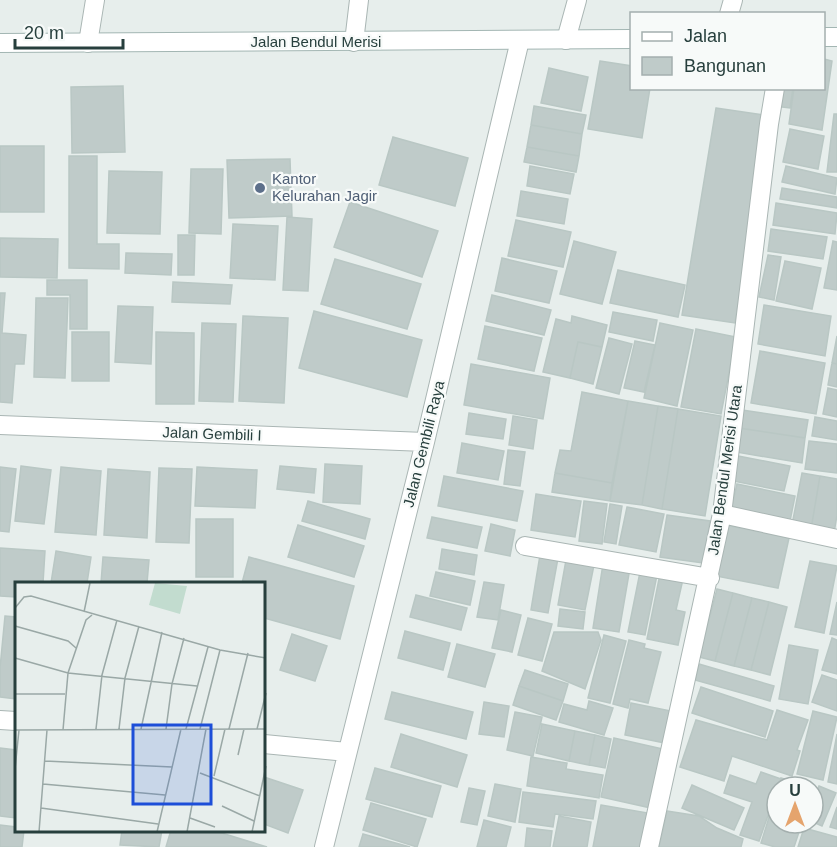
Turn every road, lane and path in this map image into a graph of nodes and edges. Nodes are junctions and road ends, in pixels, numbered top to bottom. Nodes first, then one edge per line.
1 (95, 0) edge
2 (359, 0) edge
3 (577, 0) edge
4 (630, 39) edge
5 (520, 40) junction
6 (566, 40) junction
7 (354, 42) junction
8 (0, 43) edge
9 (88, 43) junction
10 (775, 90) edge
11 (0, 425) edge
12 (424, 442) junction
13 (722, 514) junction
14 (837, 539) edge
15 (525, 546) dead end
16 (710, 578) junction
17 (0, 720) edge
18 (15, 722) edge
19 (266, 744) edge
20 (347, 752) junction
21 (324, 847) edge
22 (649, 847) edge

1 - 9 street
2 - 7 street
3 - 6 street
4 - 6 street, Jalan Bendul Merisi
5 - 6 street, Jalan Bendul Merisi
5 - 7 street, Jalan Bendul Merisi
5 - 12 street, Jalan Gembili Raya
7 - 9 street, Jalan Bendul Merisi
8 - 9 street, Jalan Bendul Merisi
10 - 13 street, Jalan Bendul Merisi Utara
11 - 12 street, Jalan Gembili I
12 - 20 street, Jalan Gembili Raya
13 - 14 street
13 - 16 street, Jalan Bendul Merisi Utara
15 - 16 street
16 - 22 street, Jalan Bendul Merisi Utara
17 - 18 street
19 - 20 street
20 - 21 street, Jalan Gembili Raya

